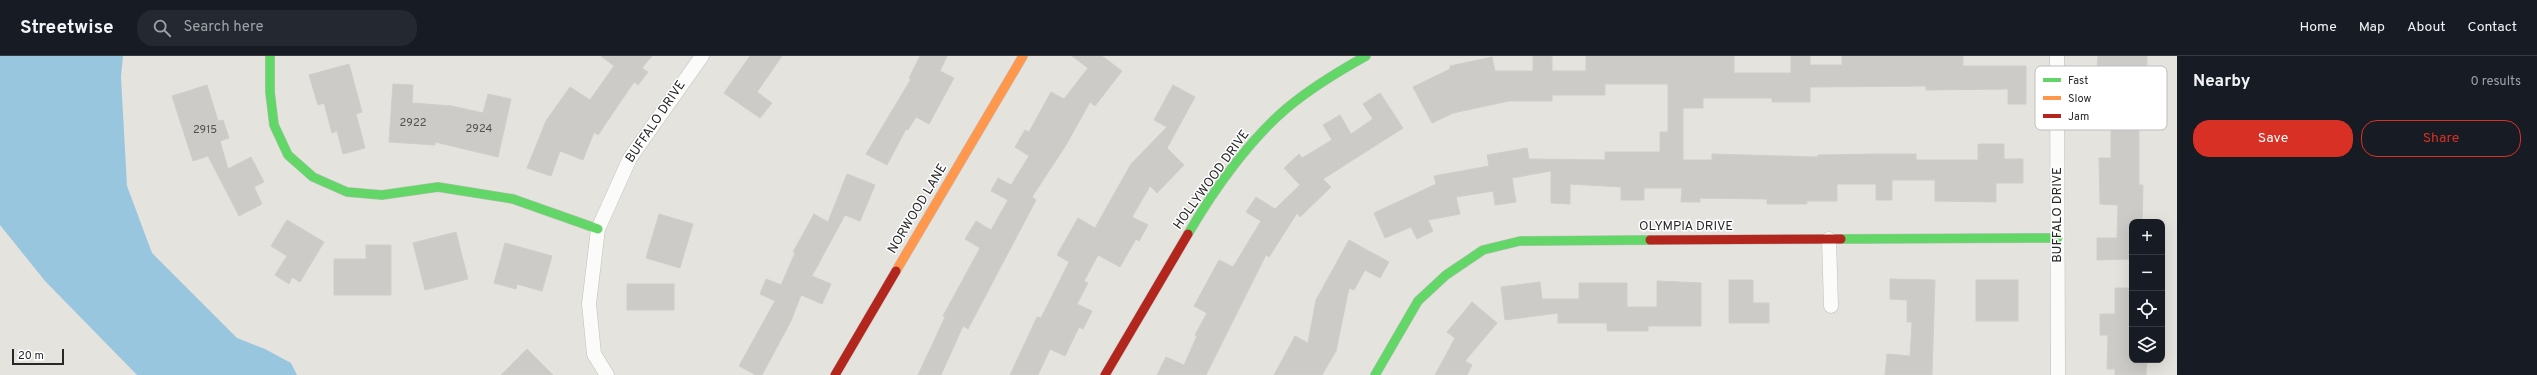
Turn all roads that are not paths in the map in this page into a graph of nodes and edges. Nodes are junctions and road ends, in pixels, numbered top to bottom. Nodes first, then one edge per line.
1 (270, 56) edge
2 (702, 56) edge
3 (1024, 56) edge
4 (1366, 56) edge
5 (2056, 56) edge
6 (2056, 66) edge
7 (2057, 130) edge
8 (598, 229) junction
9 (2058, 238) junction
10 (1829, 239) junction
11 (1831, 306) dead end
12 (607, 375) edge
13 (835, 375) edge
14 (1105, 375) edge
15 (1375, 375) edge
16 (2058, 375) edge

1 - 8 street
2 - 8 street, BUFFALO DRIVE
3 - 13 street, NORWOOD LANE
4 - 14 street, HOLLYWOOD DRIVE
5 - 6 street, BUFFALO DRIVE
7 - 9 street, BUFFALO DRIVE
8 - 12 street, BUFFALO DRIVE
9 - 10 street, OLYMPIA DRIVE
9 - 16 street, BUFFALO DRIVE
10 - 11 street
10 - 15 street, OLYMPIA DRIVE

